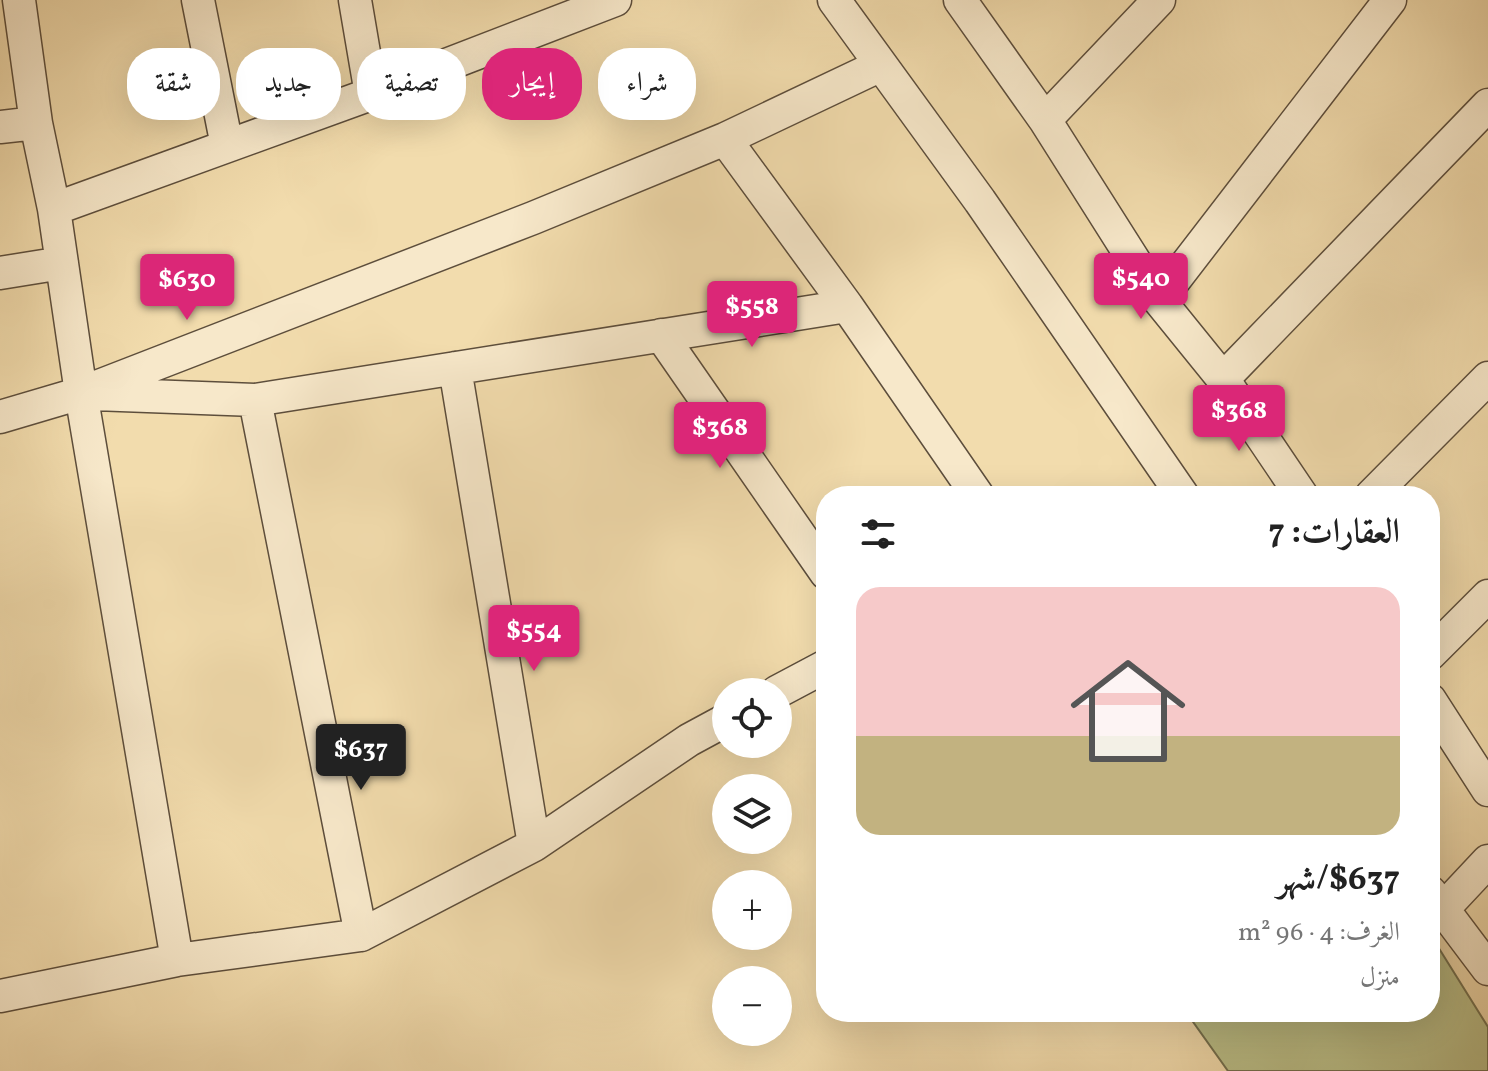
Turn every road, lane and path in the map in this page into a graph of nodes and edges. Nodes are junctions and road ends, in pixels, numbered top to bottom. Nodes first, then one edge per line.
1 (19, 0) edge
2 (198, 0) edge
3 (355, 0) edge
4 (615, 0) edge
5 (834, 0) edge
6 (960, 0) edge
7 (1159, 0) edge
8 (1390, 0) edge
9 (363, 48) edge
10 (466, 57) edge
11 (881, 65) junction
12 (357, 99) edge
13 (1488, 105) edge
14 (1045, 120) junction
15 (36, 123) junction
16 (0, 127) edge
17 (725, 139) junction
18 (227, 146) junction
19 (54, 209) junction
20 (62, 263) junction
21 (0, 273) edge
22 (1159, 300) junction
23 (847, 306) junction
24 (661, 335) junction
25 (455, 368) junction
26 (1488, 378) edge
27 (1223, 379) junction
28 (81, 393) junction
29 (255, 400) junction
30 (0, 417) edge
31 (971, 486) edge
32 (1176, 486) edge
33 (1295, 486) edge
34 (1381, 486) edge
35 (816, 559) edge
36 (1488, 596) edge
37 (1440, 644) edge
38 (816, 671) edge
39 (792, 684) edge
40 (1440, 716) edge
41 (712, 728) edge
42 (1488, 790) edge
43 (534, 845) junction
44 (1488, 861) edge
45 (1440, 897) edge
46 (1440, 905) edge
47 (361, 935) junction
48 (177, 960) junction
49 (1488, 969) edge
50 (0, 996) edge

1 - 15 street
2 - 18 street
3 - 9 street
4 - 10 street
5 - 11 street
6 - 14 street
7 - 14 street
8 - 22 street
11 - 17 street
11 - 32 street
12 - 18 street
13 - 27 street
14 - 22 street
15 - 16 street
15 - 19 street
17 - 23 street
17 - 28 street
18 - 19 street
19 - 20 street
20 - 21 street
20 - 28 street
22 - 27 street
23 - 24 street
23 - 31 street
24 - 25 street
24 - 35 street
25 - 29 street
25 - 43 street
26 - 34 street
27 - 33 street
28 - 29 street
28 - 30 street
28 - 48 street
29 - 47 street
36 - 37 street
38 - 39 street
40 - 42 street
41 - 43 street
43 - 47 street
44 - 45 street
46 - 49 street
47 - 48 street
48 - 50 street

